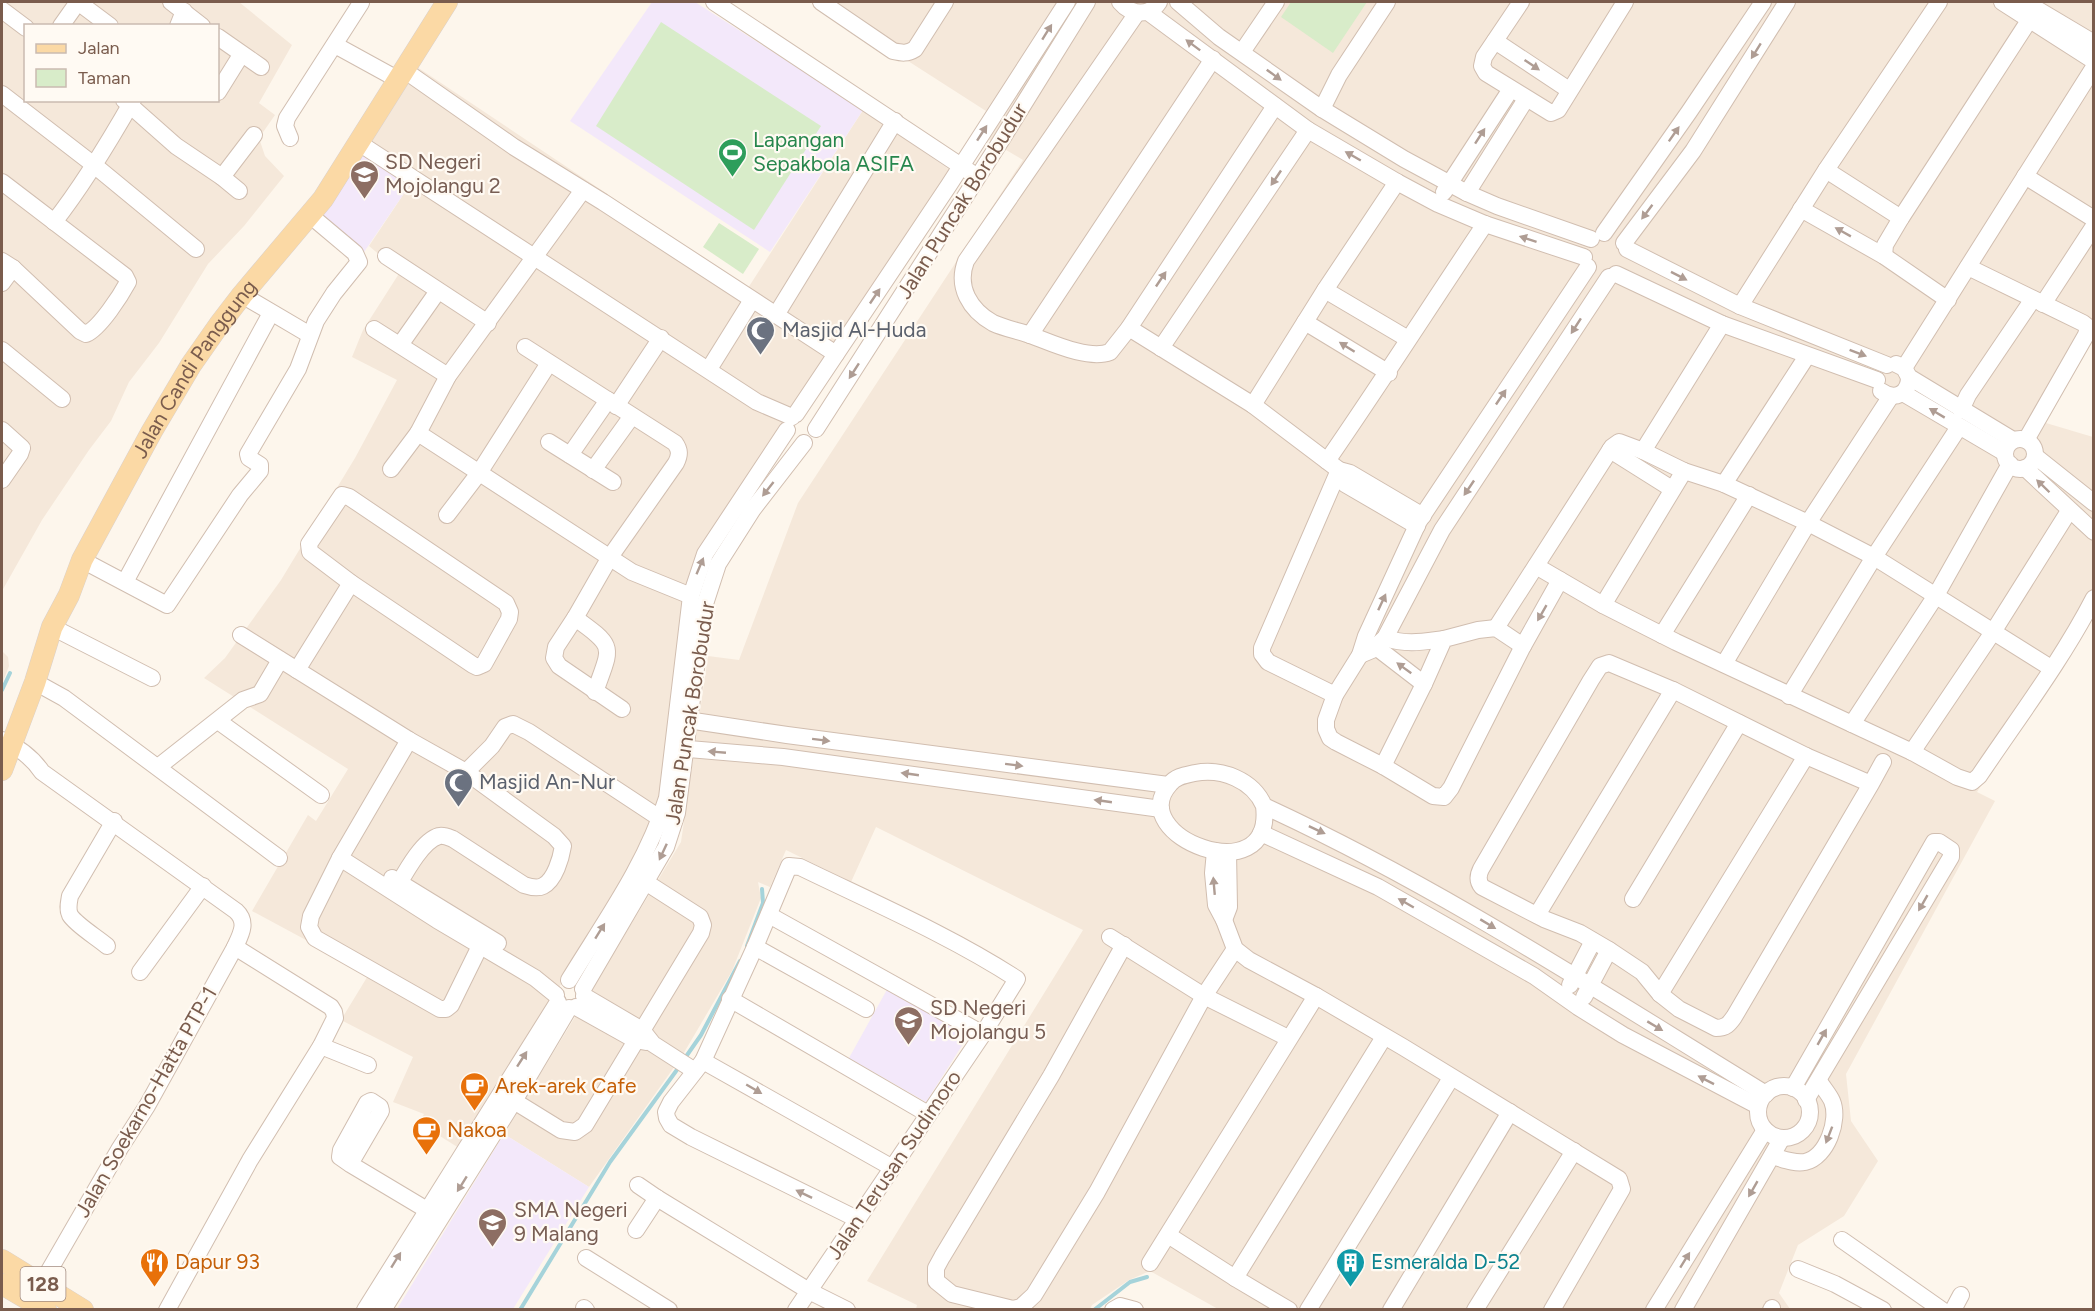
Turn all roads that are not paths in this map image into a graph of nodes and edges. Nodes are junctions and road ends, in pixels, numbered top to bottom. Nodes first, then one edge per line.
1 (78, 2) edge
2 (447, 2) edge
3 (717, 2) edge
4 (945, 2) edge
5 (1067, 2) edge
6 (1087, 2) edge
7 (1120, 2) edge
8 (1178, 2) edge
9 (1276, 2) edge
10 (1387, 2) edge
11 (1521, 2) edge
12 (1625, 2) edge
13 (1763, 2) edge
14 (1787, 2) edge
15 (1939, 2) edge
16 (2002, 2) edge
17 (361, 3) edge
18 (826, 3) edge
19 (846, 8) edge
20 (2035, 8) edge
21 (1148, 9) edge
22 (2, 10) edge
23 (178, 13) edge
24 (62, 24) edge
25 (107, 24) edge
26 (198, 24) edge
27 (24, 26) edge
28 (219, 38) edge
29 (1495, 41) junction
30 (2094, 43) edge
31 (335, 45) junction
32 (1242, 52) junction
33 (241, 55) junction
34 (1213, 60) junction
35 (2094, 61) edge
36 (1028, 62) junction
37 (261, 67) dead end
38 (2094, 67) edge
39 (1045, 71) junction
40 (401, 75) junction
41 (1511, 89) junction
42 (219, 90) edge
43 (1569, 90) junction
44 (2, 94) edge
45 (1307, 99) junction
46 (1526, 99) junction
47 (129, 102) edge
48 (1275, 106) junction
49 (1322, 109) junction
50 (1689, 112) junction
51 (1293, 117) junction
52 (896, 122) junction
53 (1709, 126) junction
54 (1308, 130) junction
55 (254, 135) dead end
56 (290, 138) dead end
57 (359, 143) junction
58 (94, 165) junction
59 (960, 166) junction
60 (1826, 170) junction
61 (2025, 176) junction
62 (222, 177) junction
63 (977, 177) junction
64 (2, 182) edge
65 (1397, 182) junction
66 (1448, 184) junction
67 (949, 185) junction
68 (583, 190) junction
69 (239, 191) dead end
70 (1467, 193) junction
71 (965, 197) junction
72 (1438, 204) junction
73 (1801, 209) junction
74 (310, 216) junction
75 (1901, 218) junction
76 (2094, 219) edge
77 (54, 222) junction
78 (1485, 224) junction
79 (2094, 226) edge
80 (1598, 236) junction
81 (1625, 246) junction
82 (196, 249) dead end
83 (386, 256) dead end
84 (533, 256) junction
85 (1884, 256) junction
86 (1586, 262) junction
87 (7, 265) edge
88 (1968, 267) junction
89 (1612, 275) junction
90 (2, 283) edge
91 (1325, 290) junction
92 (438, 291) junction
93 (242, 295) junction
94 (752, 300) junction
95 (1948, 300) junction
96 (2038, 302) junction
97 (1740, 306) junction
98 (271, 313) junction
99 (776, 315) junction
100 (1305, 321) junction
101 (1776, 321) junction
102 (488, 323) junction
103 (1722, 324) junction
104 (1129, 328) junction
105 (374, 329) dead end
106 (310, 335) junction
107 (1030, 335) junction
108 (661, 338) junction
109 (1408, 339) junction
110 (1767, 340) junction
111 (400, 345) junction
112 (525, 347) dead end
113 (1161, 348) junction
114 (2, 350) edge
115 (836, 354) junction
116 (1806, 356) junction
117 (549, 363) junction
118 (709, 369) junction
119 (1389, 373) junction
120 (448, 376) junction
121 (1899, 380) junction
122 (62, 399) dead end
123 (612, 403) junction
124 (1253, 405) junction
125 (632, 416) junction
126 (1960, 418) junction
127 (790, 421) junction
128 (816, 429) junction
129 (2, 430) edge
130 (1479, 430) junction
131 (418, 433) junction
132 (549, 442) dead end
133 (1500, 442) junction
134 (804, 443) junction
135 (1610, 450) junction
136 (1643, 451) junction
137 (2019, 454) junction
138 (570, 455) junction
139 (1333, 466) junction
140 (391, 469) dead end
141 (593, 470) junction
142 (1684, 471) junction
143 (479, 473) junction
144 (2, 480) edge
145 (613, 482) dead end
146 (1724, 484) junction
147 (1672, 489) junction
148 (1749, 495) junction
149 (2094, 503) edge
150 (746, 505) junction
151 (2069, 511) junction
152 (447, 515) dead end
153 (1420, 521) junction
154 (1808, 522) junction
155 (2094, 531) edge
156 (610, 557) junction
157 (1874, 557) junction
158 (82, 560) junction
159 (1401, 560) junction
160 (1536, 566) junction
161 (1420, 572) junction
162 (1560, 580) junction
163 (125, 582) junction
164 (351, 583) junction
165 (691, 596) junction
166 (1935, 597) junction
167 (2094, 598) edge
168 (1603, 605) junction
169 (575, 618) junction
170 (52, 627) junction
171 (1496, 628) junction
172 (1993, 632) junction
173 (241, 635) dead end
174 (1662, 635) junction
175 (1444, 639) junction
176 (1371, 646) junction
177 (1523, 646) junction
178 (280, 660) junction
179 (1724, 664) junction
180 (2051, 668) junction
181 (297, 670) junction
182 (152, 678) dead end
183 (35, 682) junction
184 (1424, 684) junction
185 (1673, 690) junction
186 (595, 692) junction
187 (1335, 695) junction
188 (1789, 696) junction
189 (622, 709) dead end
190 (684, 719) junction
191 (218, 722) junction
192 (1739, 723) junction
193 (1852, 724) junction
194 (787, 735) junction
195 (409, 740) junction
196 (680, 748) junction
197 (5, 752) edge
198 (1912, 752) junction
199 (1806, 756) junction
200 (783, 757) junction
201 (1883, 762) dead end
202 (1383, 766) junction
203 (158, 767) junction
204 (466, 772) junction
205 (1871, 784) junction
206 (1168, 785) junction
207 (321, 795) dead end
208 (1264, 806) junction
209 (1161, 809) junction
210 (661, 819) junction
211 (114, 821) junction
212 (1261, 833) junction
213 (1221, 851) junction
214 (343, 853) junction
215 (279, 858) dead end
216 (647, 883) junction
217 (203, 886) junction
218 (397, 887) junction
219 (1633, 899) dead end
220 (440, 915) junction
221 (769, 915) junction
222 (1537, 915) junction
223 (1593, 940) junction
224 (108, 946) dead end
225 (480, 946) junction
226 (235, 947) junction
227 (755, 947) junction
228 (1234, 949) junction
229 (1609, 950) junction
230 (140, 972) dead end
231 (1574, 976) junction
232 (1589, 987) junction
233 (1660, 994) junction
234 (570, 995) junction
235 (1204, 996) junction
236 (1316, 996) junction
237 (1564, 998) junction
238 (730, 999) junction
239 (1578, 1007) junction
240 (866, 1010) dead end
241 (983, 1034) junction
242 (639, 1035) junction
243 (1384, 1037) junction
244 (1288, 1038) junction
245 (321, 1046) junction
246 (368, 1065) dead end
247 (696, 1066) junction
248 (1451, 1078) junction
249 (1819, 1081) junction
250 (1793, 1088) junction
251 (1762, 1100) junction
252 (1806, 1100) junction
253 (514, 1101) junction
254 (1510, 1112) junction
255 (928, 1114) junction
256 (1765, 1130) junction
257 (1782, 1138) junction
258 (1574, 1151) junction
259 (472, 1152) junction
260 (1772, 1156) junction
261 (350, 1164) dead end
262 (891, 1167) junction
263 (638, 1185) dead end
264 (657, 1198) junction
265 (427, 1209) junction
266 (857, 1219) junction
267 (636, 1230) dead end
268 (1168, 1235) junction
269 (1842, 1240) dead end
270 (586, 1258) dead end
271 (2, 1263) edge
272 (1150, 1263) dead end
273 (1798, 1269) dead end
274 (1235, 1278) junction
275 (42, 1283) junction
276 (2, 1284) edge
277 (809, 1291) junction
278 (659, 1307) edge
279 (366, 1309) edge
280 (46, 1310) edge
281 (83, 1310) edge
282 (167, 1310) edge
283 (383, 1310) edge
284 (796, 1310) edge
285 (848, 1310) edge
286 (1113, 1310) edge
287 (1135, 1310) edge
288 (1289, 1310) edge
289 (1308, 1310) edge
290 (1391, 1310) edge
291 (1475, 1310) edge
292 (1552, 1310) edge
293 (1654, 1310) edge
294 (1683, 1310) edge
295 (1883, 1310) edge
296 (1942, 1310) edge

1 - 24 street
1 - 25 street
2 - 40 main road, Jalan Candi Panggung
3 - 52 street
4 - 19 street
36 -> 5 street, Jalan Puncak Borobudur
6 - 39 street, Jalan Puncak Borobudur
7 - 21 street
8 - 32 street
9 - 32 street
10 - 49 street
11 - 29 street
12 - 43 street
13 - 50 street
14 -> 53 street
15 - 60 street
16 - 20 street
17 - 31 street
18 - 19 street
20 - 30 street
20 - 35 street
20 - 75 street
34 -> 21 street
21 - 107 street
22 - 27 street
23 - 26 street
28 - 33 street
29 - 41 street
29 -> 43 street
31 - 40 street
31 - 56 street
32 -> 45 street
33 - 37 street
33 - 42 street
34 - 48 street
34 - 107 street
36 - 39 street
59 -> 36 street, Jalan Puncak Borobudur
38 - 61 street
39 - 63 street, Jalan Puncak Borobudur
40 - 57 main road, Jalan Candi Panggung
40 - 68 street
41 - 46 street
66 -> 41 street
43 - 46 street
44 - 58 street
45 - 49 street
45 - 51 street
46 - 70 street
47 - 58 street
47 - 62 street
48 - 51 street
104 -> 48 street
49 - 66 street
50 - 53 street
80 -> 50 street
51 - 54 street
52 - 59 street
52 - 99 street
53 -> 81 street
65 -> 54 street
54 -> 113 street
55 - 62 street
57 - 74 main road, Jalan Candi Panggung
57 - 84 street
58 - 77 street
58 - 82 street
59 - 63 street
59 - 67 street, Jalan Puncak Borobudur
60 - 73 street
60 - 75 street
61 - 76 street
61 - 88 street
62 - 69 street
63 - 71 street, Jalan Puncak Borobudur
64 - 77 street
65 - 72 street
65 - 91 street
66 - 70 street
66 - 72 street
67 - 71 street
115 -> 67 street, Jalan Puncak Borobudur
68 - 84 street
68 - 94 street
70 - 80 street
71 -> 128 street, Jalan Puncak Borobudur
72 - 78 street
85 -> 73 street
73 - 97 street
74 - 93 main road, Jalan Candi Panggung
74 - 106 street
75 - 85 street
77 - 87 street
86 -> 78 street
78 - 109 street
79 - 96 street
80 - 81 street
80 - 86 street
81 - 89 street
81 -> 97 street
83 - 92 street
84 - 102 street
84 - 108 street
85 - 95 street
86 - 89 street
130 -> 86 street
87 - 90 street
88 - 95 street
88 - 96 street
89 - 103 street
89 -> 133 street
91 - 100 street
91 - 109 street
92 - 102 street
92 - 111 street
93 - 98 street
93 - 158 main road, Jalan Candi Panggung
94 - 99 street
94 - 118 street
95 - 121 street
96 - 126 street
96 - 137 street
97 - 101 street
98 - 106 street
98 - 163 street
99 - 115 street
119 -> 100 street
100 - 124 street
101 - 110 street
101 -> 121 street
102 - 120 street
103 - 110 street
103 - 136 street
104 - 107 street
104 - 113 street
105 - 111 street
106 - 163 street
108 - 118 street
108 - 123 street
109 - 119 street
110 - 116 street
111 - 120 street
112 - 117 street
113 - 124 street
114 - 122 street
115 - 127 street, Jalan Puncak Borobudur
116 - 121 street
116 - 146 street
117 - 123 street
117 - 143 street
118 - 127 street
119 - 139 street
120 - 131 street
121 - 126 street
121 - 154 street
123 - 125 street
123 - 138 street
124 - 139 street
125 - 141 street
125 - 156 street
126 - 137 street
126 - 157 street
127 - 128 street
127 - 134 street
127 - 150 street, Jalan Puncak Borobudur
128 - 134 street
129 - 144 street
130 - 133 street
130 - 153 street
131 - 140 street
131 - 143 street
132 - 138 street
133 -> 161 street
134 -> 150 street, Jalan Puncak Borobudur
135 - 136 street
135 - 147 street
135 - 160 street
136 - 142 street
137 - 149 street
151 -> 137 street
137 - 166 street
138 - 141 street
139 - 153 street
139 - 187 street
141 - 145 street
142 - 146 street
142 - 147 street
143 - 152 street
143 - 156 street
146 - 148 street
147 - 168 street
148 - 154 street
148 - 174 street
165 -> 150 street, Jalan Puncak Borobudur
150 - 190 street, Jalan Puncak Borobudur
151 - 155 street
151 - 172 street
153 - 159 street
154 - 157 street
154 - 179 street
156 - 165 street
156 - 169 street
157 - 166 street
157 - 188 street
158 - 163 street
158 - 170 main road, Jalan Candi Panggung
159 - 161 street
176 -> 159 street
160 - 162 street
160 - 171 street
161 - 176 street
162 - 168 street
162 -> 177 street
164 - 164 street
164 - 181 street
165 - 190 street, Jalan Puncak Borobudur
166 - 172 street
166 - 193 street
167 - 180 street
168 - 174 street
169 - 186 street
169 - 186 street
170 - 182 street
170 - 183 main road, Jalan Candi Panggung
171 - 175 street
171 - 177 street
172 - 180 street
172 - 198 street
173 - 178 street
174 - 179 street
175 - 176 street
175 - 184 street
184 -> 176 street
176 - 187 street
177 - 202 street
178 - 181 street
178 - 191 street
179 - 188 street
180 - 198 street
181 - 195 street
183 - 197 main road, Jalan Candi Panggung
183 - 203 street
184 - 202 street
185 - 192 street
185 - 222 street
185 - 222 street
186 - 189 street
187 - 202 street
188 - 193 street
190 - 194 street
190 - 196 street, Jalan Puncak Borobudur
191 - 203 street
191 - 207 street
192 - 199 street
192 - 219 street
193 - 198 street
194 - 200 street
194 -> 206 street
195 - 204 street
195 - 214 street
200 -> 196 street
196 - 210 street, Jalan Puncak Borobudur
196 -> 216 street, Jalan Puncak Borobudur
197 - 211 street
199 - 205 street
199 - 233 street
209 -> 200 street
201 - 205 street
203 - 215 street
204 - 210 street
204 - 218 street
205 - 233 street
206 - 208 street
206 - 209 street
208 - 212 street
208 -> 231 street
209 - 213 street
234 -> 210 street, Jalan Puncak Borobudur
211 - 217 street
211 - 224 street
212 - 213 street
237 -> 212 street
213 - 228 street
214 - 218 street
214 - 225 street
216 - 234 street, Jalan Puncak Borobudur
216 - 242 street
217 - 226 street, Jalan Soekarno-Hatta PTP-1
217 - 230 street
218 - 220 street
220 - 225 street
220 - 234 street
221 - 227 street
221 - 241 street
221 - 241 street, Jalan Terusan Sudimoro
222 - 223 street
223 - 229 street
223 - 231 street
225 - 234 street
226 - 245 street
226 - 275 street, Jalan Soekarno-Hatta PTP-1
227 - 238 street
227 - 240 street
228 - 235 street
228 - 236 street
229 - 232 street
229 - 233 street
231 - 232 street
231 - 237 street
232 - 239 street
232 -> 251 street
234 - 242 street
234 - 253 street, Jalan Puncak Borobudur
259 -> 234 street, Jalan Puncak Borobudur
235 - 235 street
235 - 244 street
236 - 243 street
236 - 244 street
237 - 239 street
238 - 247 street
238 - 255 street
251 -> 239 street
241 - 255 street, Jalan Terusan Sudimoro
242 - 247 street
242 - 253 street
243 - 248 street
243 - 274 street
244 - 268 street
245 - 246 street
245 - 282 street
247 -> 262 street
266 -> 247 street
248 - 254 street
248 - 289 street
250 -> 249 street
249 - 252 street
249 -> 260 street
250 - 251 street
250 - 252 street
251 - 256 street
252 - 257 street
253 - 259 street, Jalan Puncak Borobudur
254 - 258 street
254 - 290 street
255 - 262 street, Jalan Terusan Sudimoro
256 - 257 street
293 -> 256 street
257 - 260 street
258 - 291 street
258 - 292 street
259 - 265 street, Jalan Puncak Borobudur
259 -> 283 street, Jalan Puncak Borobudur
260 -> 294 street
261 - 265 street
262 - 266 street, Jalan Terusan Sudimoro
263 - 264 street
264 - 267 street
264 - 277 street
279 -> 265 street, Jalan Puncak Borobudur
266 - 277 street, Jalan Terusan Sudimoro
268 - 272 street
268 - 274 street
269 - 296 street
270 - 278 street
271 - 275 main road, 128
273 - 295 street
274 - 288 street
275 - 281 main road, 128
276 - 280 main road, 128
277 - 284 street, Jalan Terusan Sudimoro
277 - 285 street
286 - 287 street

